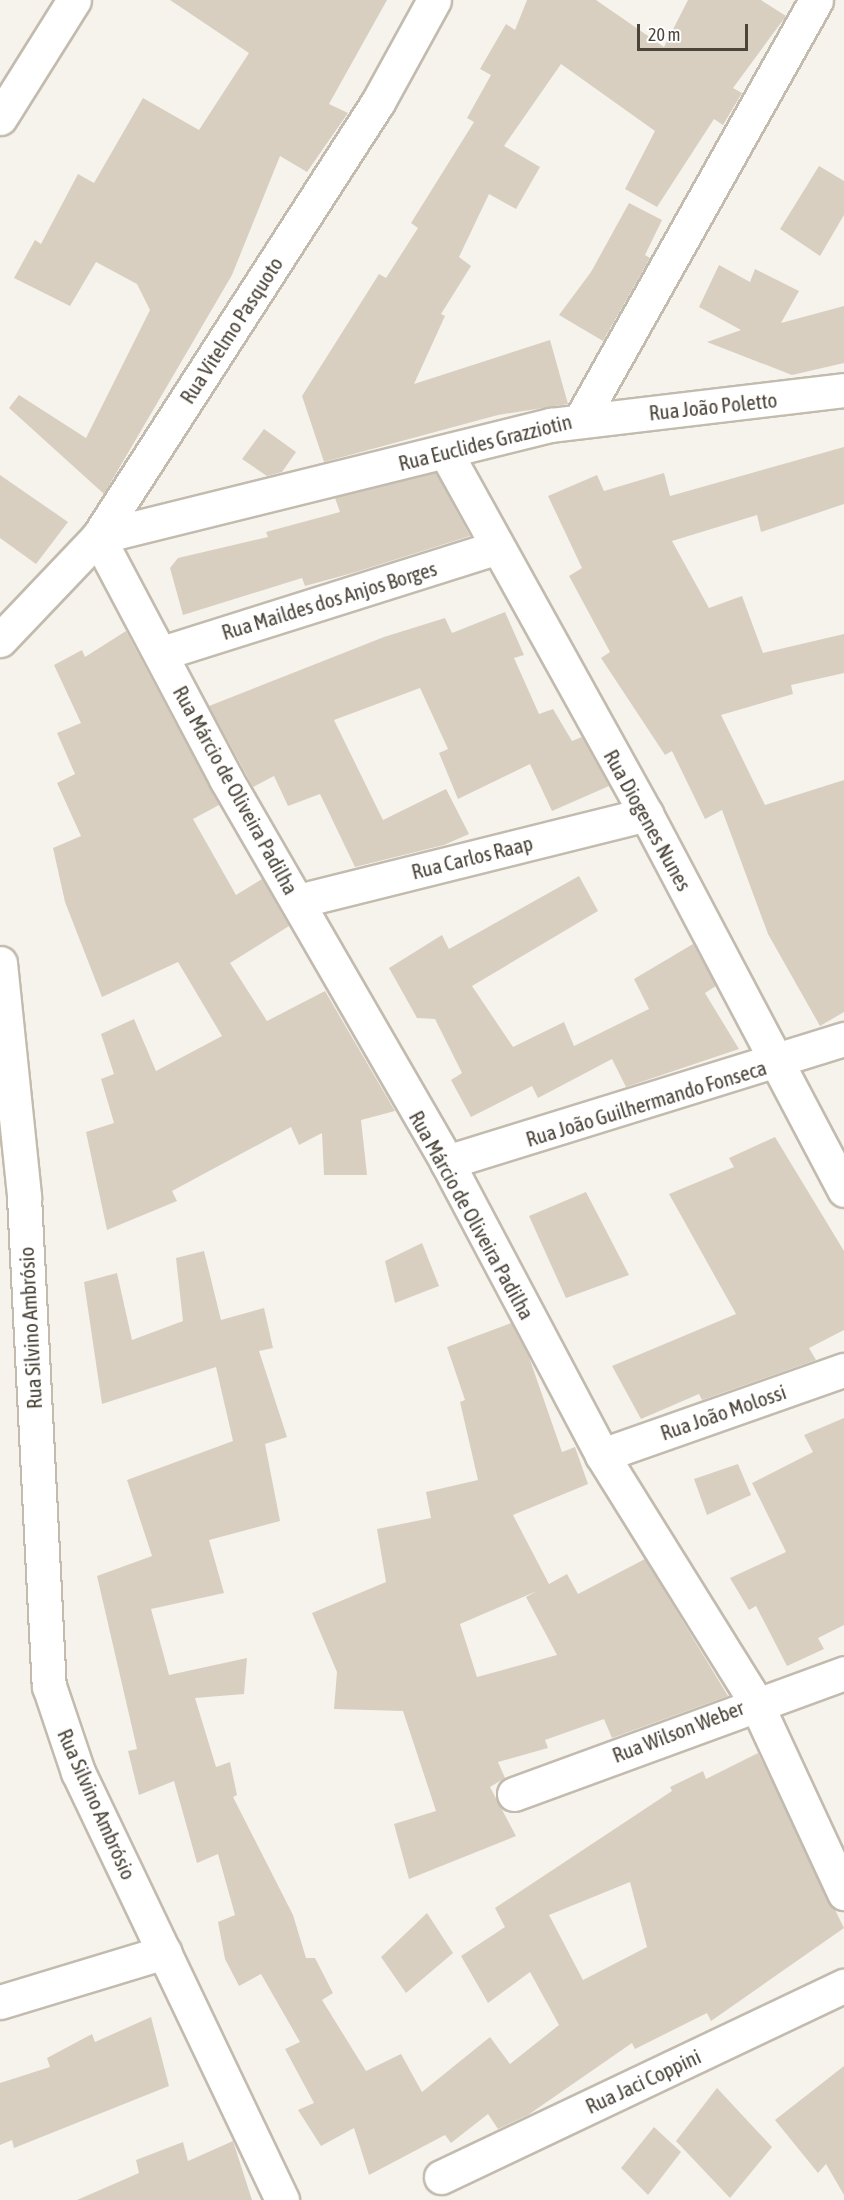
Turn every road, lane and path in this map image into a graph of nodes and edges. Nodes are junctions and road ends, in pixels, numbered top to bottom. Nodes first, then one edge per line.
1 (74, 0) edge
2 (434, 0) edge
3 (816, 0) edge
4 (0, 118) edge
5 (844, 390) edge
6 (581, 419) junction
7 (446, 453) junction
8 (98, 537) junction
9 (496, 548) junction
10 (0, 640) edge
11 (162, 653) junction
12 (646, 814) junction
13 (298, 901) junction
14 (0, 963) edge
15 (844, 1040) edge
16 (778, 1063) junction
17 (447, 1162) junction
18 (844, 1190) edge
19 (12, 1206) edge
20 (844, 1370) edge
21 (603, 1455) junction
22 (844, 1673) edge
23 (755, 1701) junction
24 (514, 1794) dead end
25 (844, 1893) edge
26 (165, 1952) junction
27 (844, 1986) edge
28 (0, 2002) edge
29 (441, 2177) dead end
30 (282, 2200) edge

1 - 4 street
2 - 8 street, Rua Vitelmo Pasquoto
3 - 6 street, Rua Euclides Grazziotin
5 - 6 street, Rua João Poletto
6 - 7 street, Rua Euclides Grazziotin
7 - 8 street, Rua Euclides Grazziotin
7 - 9 street, Rua Diogenes Nunes
8 - 10 street, Rua Vitelmo Pasquoto
8 - 11 street, Rua Márcio de Oliveira Padilha
9 - 11 street, Rua Maildes dos Anjos Borges
9 - 12 street, Rua Diogenes Nunes
11 - 13 street, Rua Márcio de Oliveira Padilha
12 - 13 street, Rua Carlos Raap
12 - 16 street, Rua Diogenes Nunes
13 - 17 street, Rua Márcio de Oliveira Padilha
14 - 19 street
15 - 16 street, Rua João Guilhermando Fonseca
16 - 17 street, Rua João Guilhermando Fonseca
16 - 18 street, Rua Diogenes Nunes
17 - 21 street, Rua Márcio de Oliveira Padilha
19 - 26 street, Rua Silvino Ambrósio
20 - 21 street, Rua João Molossi
21 - 23 street, Rua Márcio de Oliveira Padilha
22 - 23 street, Rua Wilson Weber
23 - 24 street, Rua Wilson Weber
23 - 25 street, Rua Márcio de Oliveira Padilha
26 - 28 street
26 - 30 street, Rua Silvino Ambrósio
27 - 29 street, Rua Jaci Coppini

